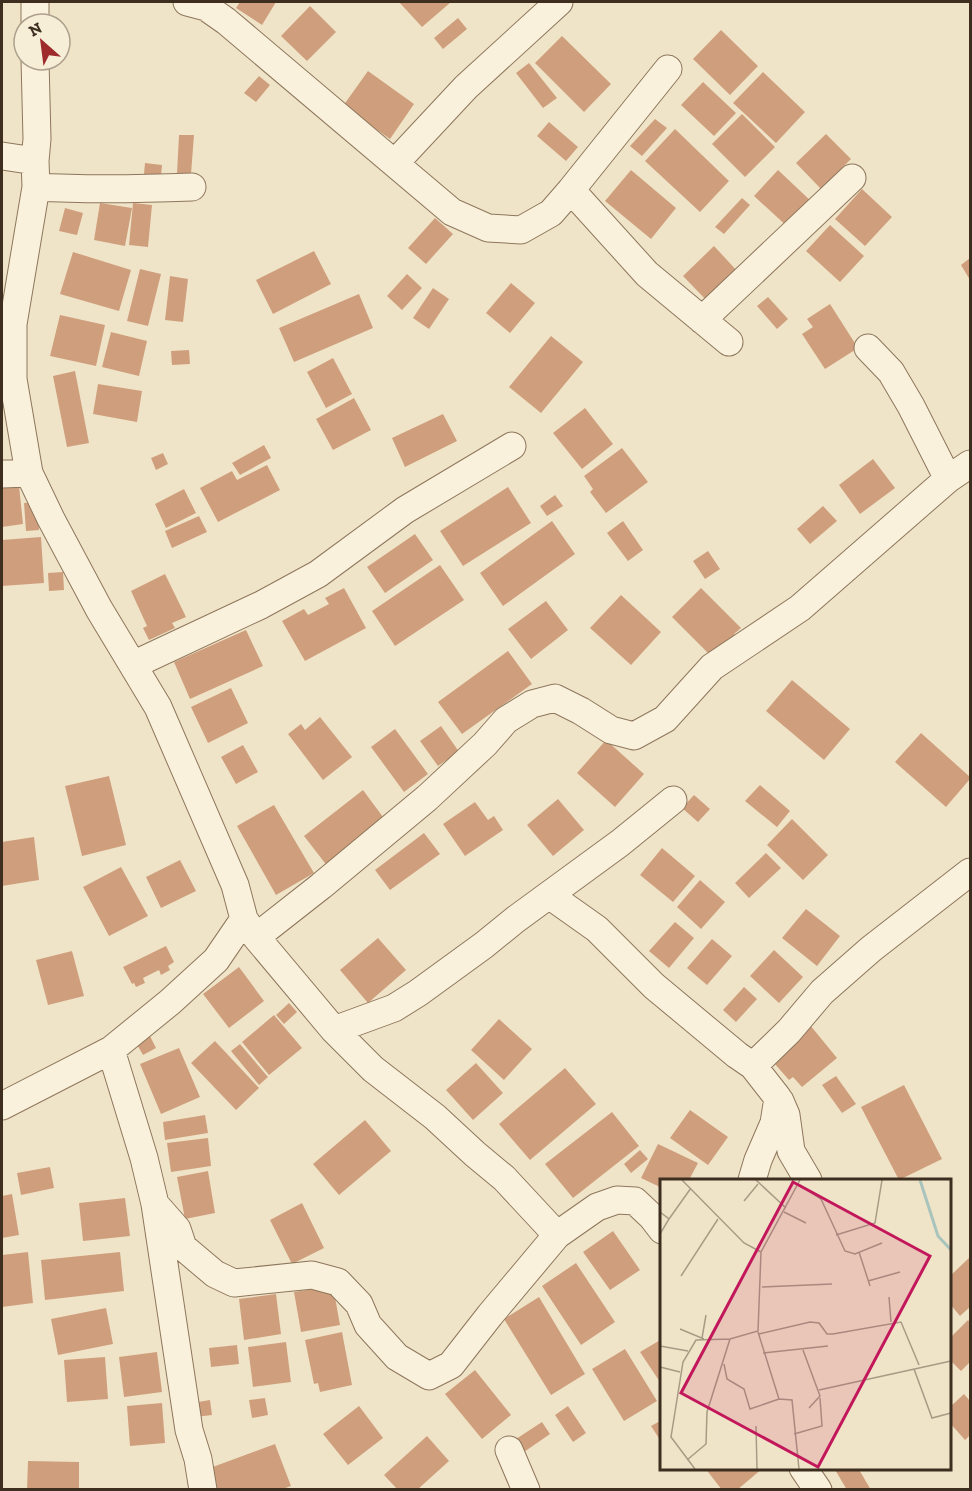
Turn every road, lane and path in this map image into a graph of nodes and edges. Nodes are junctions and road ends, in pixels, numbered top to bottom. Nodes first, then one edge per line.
1 (187, 2) edge
2 (559, 2) edge
3 (668, 69) dead end
4 (35, 72) edge
5 (2, 156) edge
6 (395, 163) junction
7 (35, 174) junction
8 (852, 178) dead end
9 (192, 187) dead end
10 (571, 190) junction
11 (702, 320) junction
12 (729, 342) dead end
13 (868, 348) dead end
14 (512, 446) dead end
15 (970, 464) edge
16 (29, 473) junction
17 (2, 474) edge
18 (948, 479) junction
19 (133, 665) junction
20 (673, 800) dead end
21 (970, 872) edge
22 (549, 895) junction
23 (250, 928) junction
24 (334, 1030) junction
25 (111, 1050) junction
26 (753, 1066) junction
27 (778, 1098) junction
28 (2, 1106) edge
29 (752, 1179) edge
30 (807, 1179) edge
31 (154, 1204) junction
32 (660, 1227) edge
33 (557, 1235) junction
34 (509, 1450) dead end
35 (804, 1470) edge
36 (203, 1490) edge
37 (526, 1490) edge
38 (818, 1490) edge

1 - 6 street
2 - 6 street
3 - 10 street
4 - 7 street
5 - 7 street
6 - 10 street
7 - 9 street
7 - 16 street
8 - 11 street
10 - 11 street
11 - 12 street
13 - 18 street
14 - 19 street
15 - 18 street
16 - 17 street
16 - 19 street
18 - 23 street
19 - 23 street
20 - 22 street
21 - 26 street
22 - 24 street
22 - 26 street
23 - 24 street
23 - 25 street
24 - 33 street
25 - 28 street
25 - 31 street
26 - 27 street
27 - 29 street
27 - 30 street
31 - 33 street
31 - 36 street
32 - 33 street
34 - 37 street
35 - 38 street

